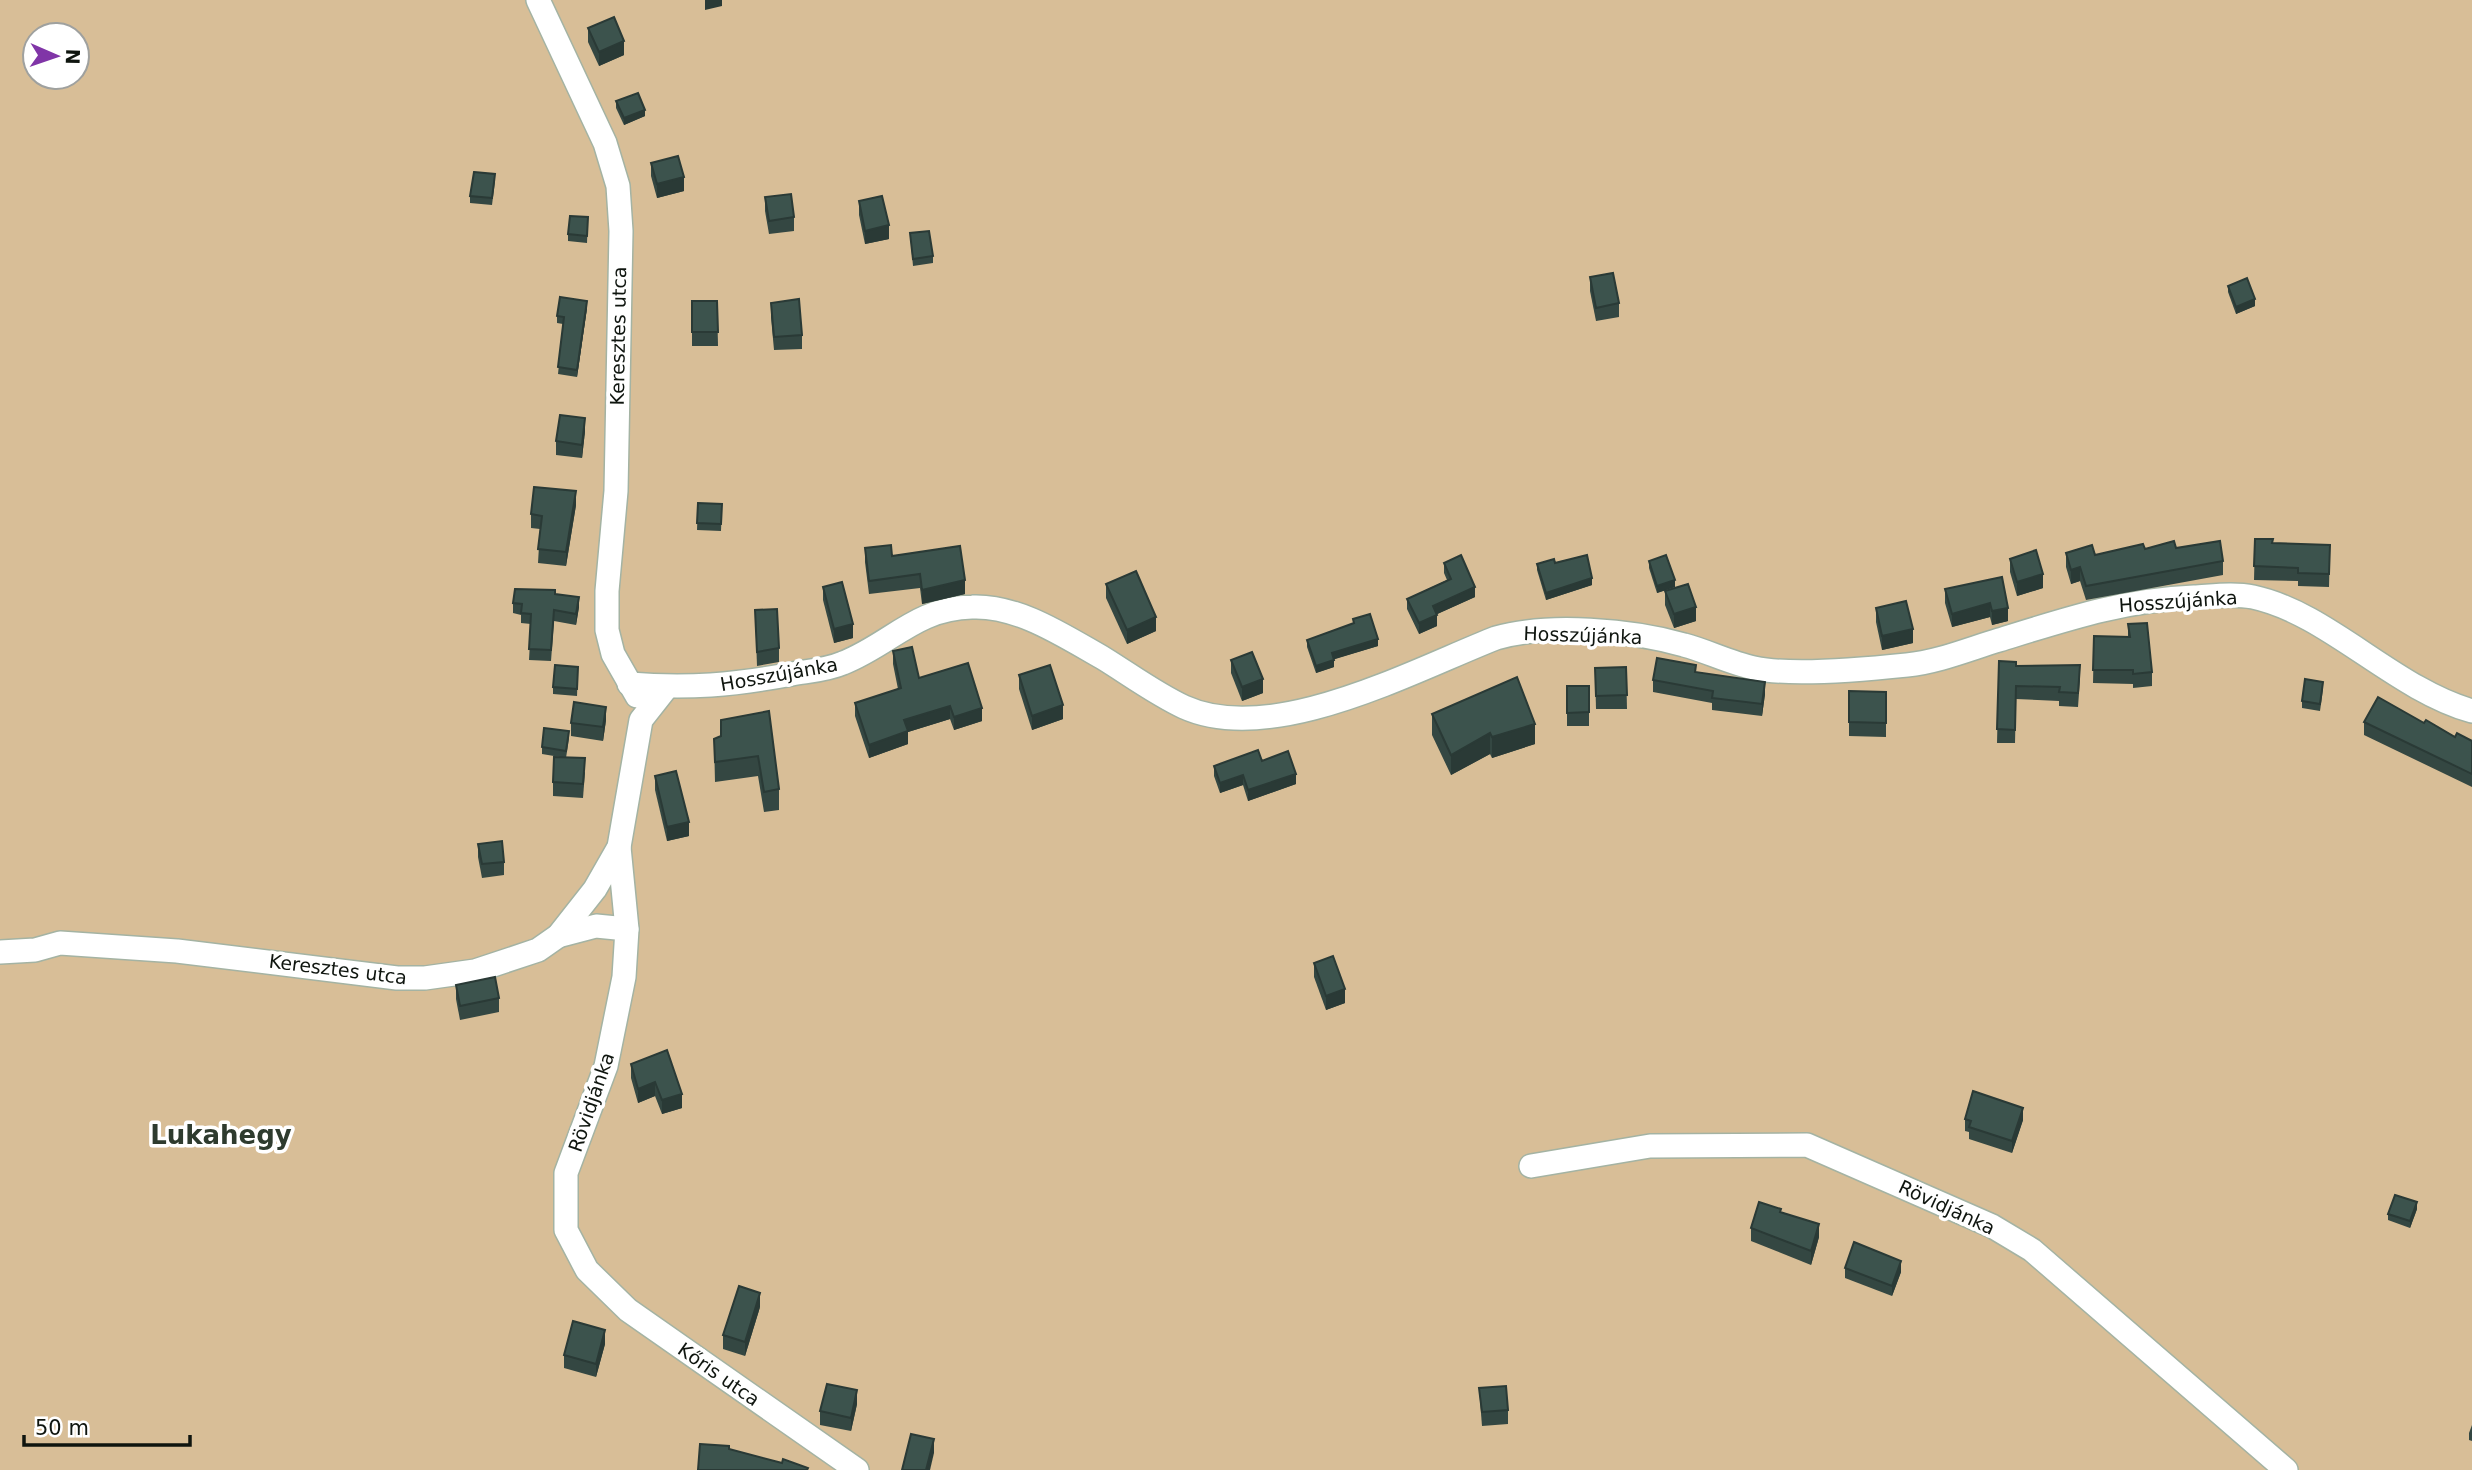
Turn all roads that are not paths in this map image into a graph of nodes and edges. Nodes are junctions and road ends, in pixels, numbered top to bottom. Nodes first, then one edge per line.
1 (538, 0) edge
2 (629, 684) junction
3 (667, 687) junction
4 (2472, 711) edge
5 (641, 720) junction
6 (620, 847) junction
7 (627, 929) junction
8 (558, 936) junction
9 (0, 952) edge
10 (1531, 1166) dead end
11 (587, 1270) joint
12 (857, 1470) edge
13 (2286, 1470) edge

1 - 2 street, Keresztes utca
2 - 3 street
2 - 5 street, Keresztes utca
3 - 4 street, Hosszújánka
3 - 5 street, Keresztes utca
5 - 6 street, Keresztes utca
6 - 7 street, Rövidjánka
6 - 8 street, Keresztes utca
7 - 8 street
7 - 11 street, Rövidjánka
8 - 9 street, Keresztes utca
10 - 13 street, Rövidjánka
11 - 12 street, Kőris utca

